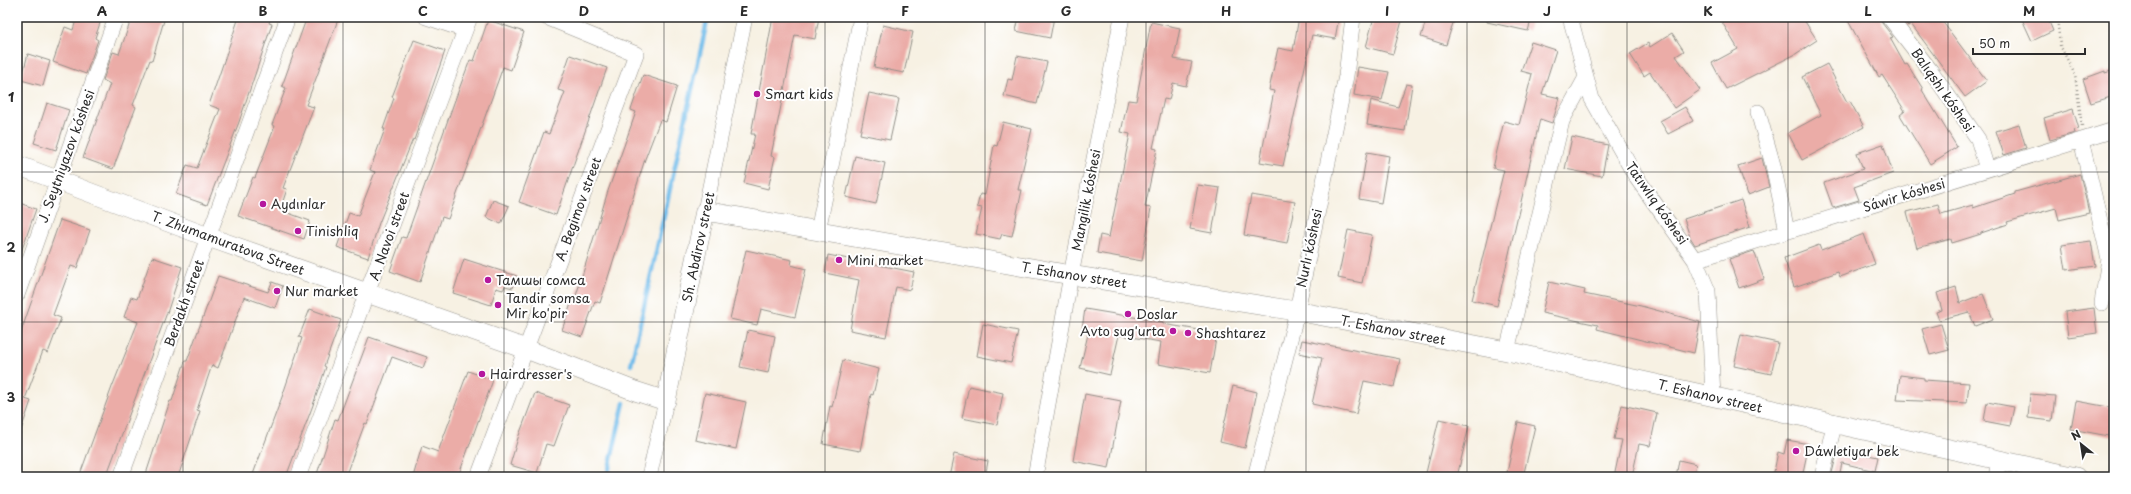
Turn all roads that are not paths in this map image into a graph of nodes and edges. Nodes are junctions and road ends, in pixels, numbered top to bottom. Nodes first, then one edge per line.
1 (116, 17) edge
2 (288, 17) edge
3 (426, 17) edge
4 (546, 17) edge
5 (745, 17) edge
6 (861, 17) edge
7 (1122, 17) edge
8 (1353, 17) edge
9 (1570, 17) edge
10 (1889, 17) edge
11 (468, 23) edge
12 (1585, 79) junction
13 (1758, 112) dead end
14 (2114, 130) edge
15 (2080, 140) junction
16 (17, 165) edge
17 (1987, 169) junction
18 (57, 179) junction
19 (705, 211) junction
20 (818, 231) junction
21 (1787, 231) junction
22 (208, 237) junction
23 (1695, 260) junction
24 (1071, 275) junction
25 (367, 292) junction
26 (17, 295) edge
27 (2102, 302) dead end
28 (1296, 311) junction
29 (526, 349) junction
30 (1507, 351) junction
31 (1713, 397) junction
32 (666, 401) junction
33 (1834, 425) junction
34 (1998, 469) edge
35 (121, 477) edge
36 (298, 477) edge
37 (478, 477) edge
38 (649, 477) edge
39 (1035, 477) edge
40 (1255, 477) edge
41 (1822, 477) edge
42 (2076, 477) edge

1 - 18 street, J. Seytniyazov kóshesi
2 - 22 street, Berdakh street
3 - 11 street
4 - 29 street, A. Begimov street
5 - 19 street, Sh. Abdirov street
6 - 20 street
7 - 24 street, Mangilik kóshesi
8 - 28 street, Nurlı kóshesi
9 - 12 street, Tatıwlıq kóshesi
10 - 17 street, Balıqshı kóshesi
11 - 25 street, A. Navoi street
12 - 23 street, Tatıwlıq kóshesi
12 - 30 street
13 - 21 street
14 - 15 street, Sáwir kóshesi
15 - 17 street, Sáwir kóshesi
15 - 27 street
16 - 18 main road, T. Zhumamuratova Street
17 - 21 street, Sáwir kóshesi
18 - 22 main road, T. Zhumamuratova Street
18 - 26 street, J. Seytniyazov kóshesi
19 - 20 main road, T. Eshanov street
19 - 32 main road, Sh. Abdirov street
20 - 24 main road, T. Eshanov street
21 - 23 street, Sáwir kóshesi
22 - 25 main road, T. Zhumamuratova Street
22 - 35 street, Berdakh street
23 - 31 street, Tatıwlıq kóshesi
24 - 28 main road, T. Eshanov street
24 - 39 street, Mangilik kóshesi
25 - 29 main road, T. Zhumamuratova Street
25 - 36 street, A. Navoi street
28 - 30 main road, T. Eshanov street
28 - 40 street, Nurlı kóshesi
29 - 32 main road, T. Zhumamuratova Street
29 - 37 street, A. Begimov street
30 - 31 main road, T. Eshanov street
31 - 33 main road, T. Eshanov street
32 - 38 street, Sh. Abdirov street
33 - 34 main road, T. Eshanov street
33 - 41 street
34 - 42 main road, T. Eshanov street

